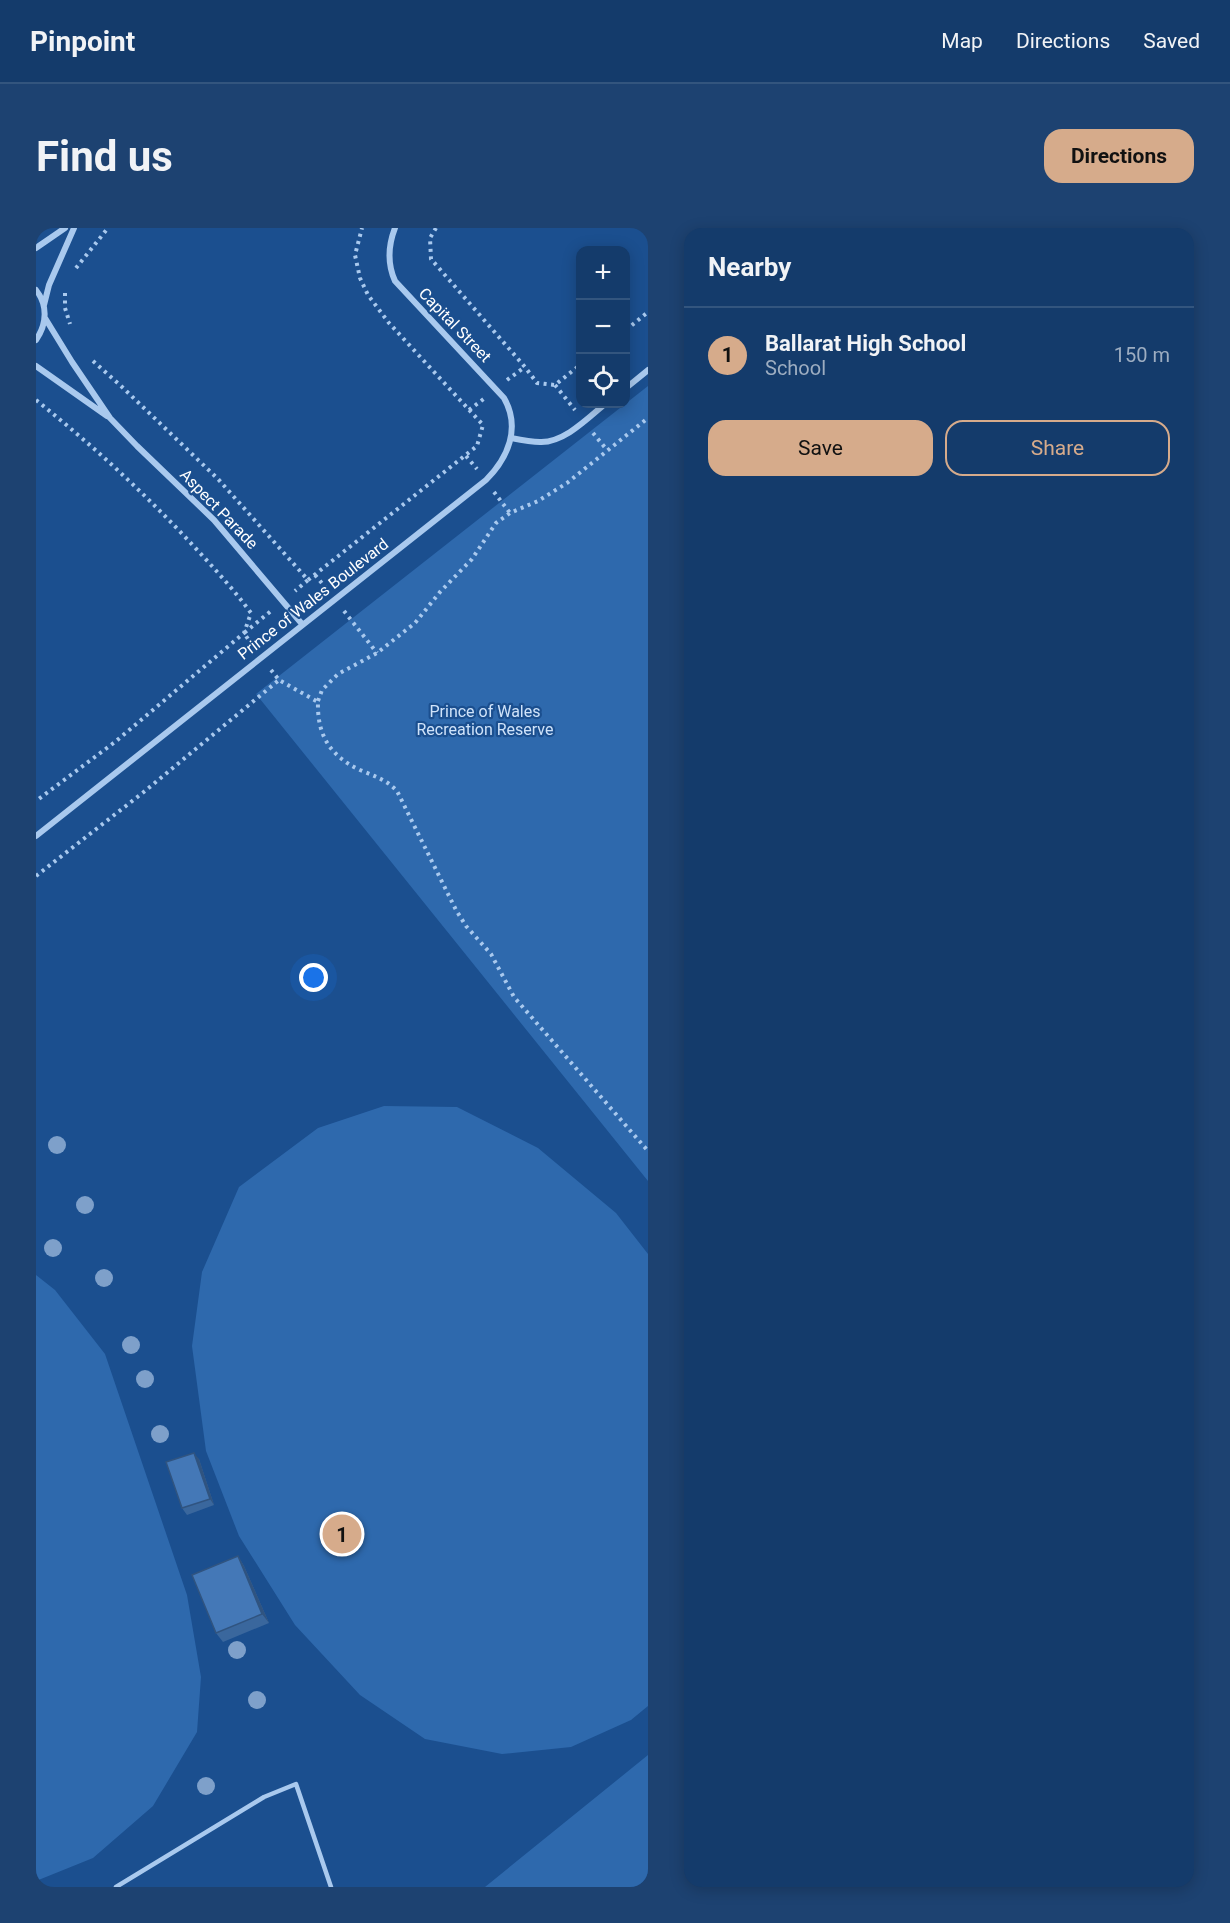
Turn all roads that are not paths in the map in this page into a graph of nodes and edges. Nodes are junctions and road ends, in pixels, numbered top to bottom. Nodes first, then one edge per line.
1 (65, 228) edge
2 (75, 228) edge
3 (394, 228) edge
4 (36, 248) edge
5 (36, 290) edge
6 (44, 305) junction
7 (45, 318) junction
8 (36, 340) edge
9 (36, 366) edge
10 (648, 370) edge
11 (630, 385) edge
12 (601, 408) edge
13 (110, 418) junction
14 (512, 438) junction
15 (302, 624) junction
16 (36, 836) edge
17 (116, 1887) edge
18 (331, 1887) edge

1 - 4 street
2 - 6 street
3 - 14 street, Capital Street
5 - 6 street
6 - 7 street
7 - 8 street
7 - 13 street, Aspect Parade
9 - 13 street, Aspect Parade
10 - 11 street
12 - 14 street
13 - 15 street, Aspect Parade
14 - 15 street, Prince of Wales Boulevard
15 - 16 street, Prince of Wales Boulevard
17 - 18 lane

